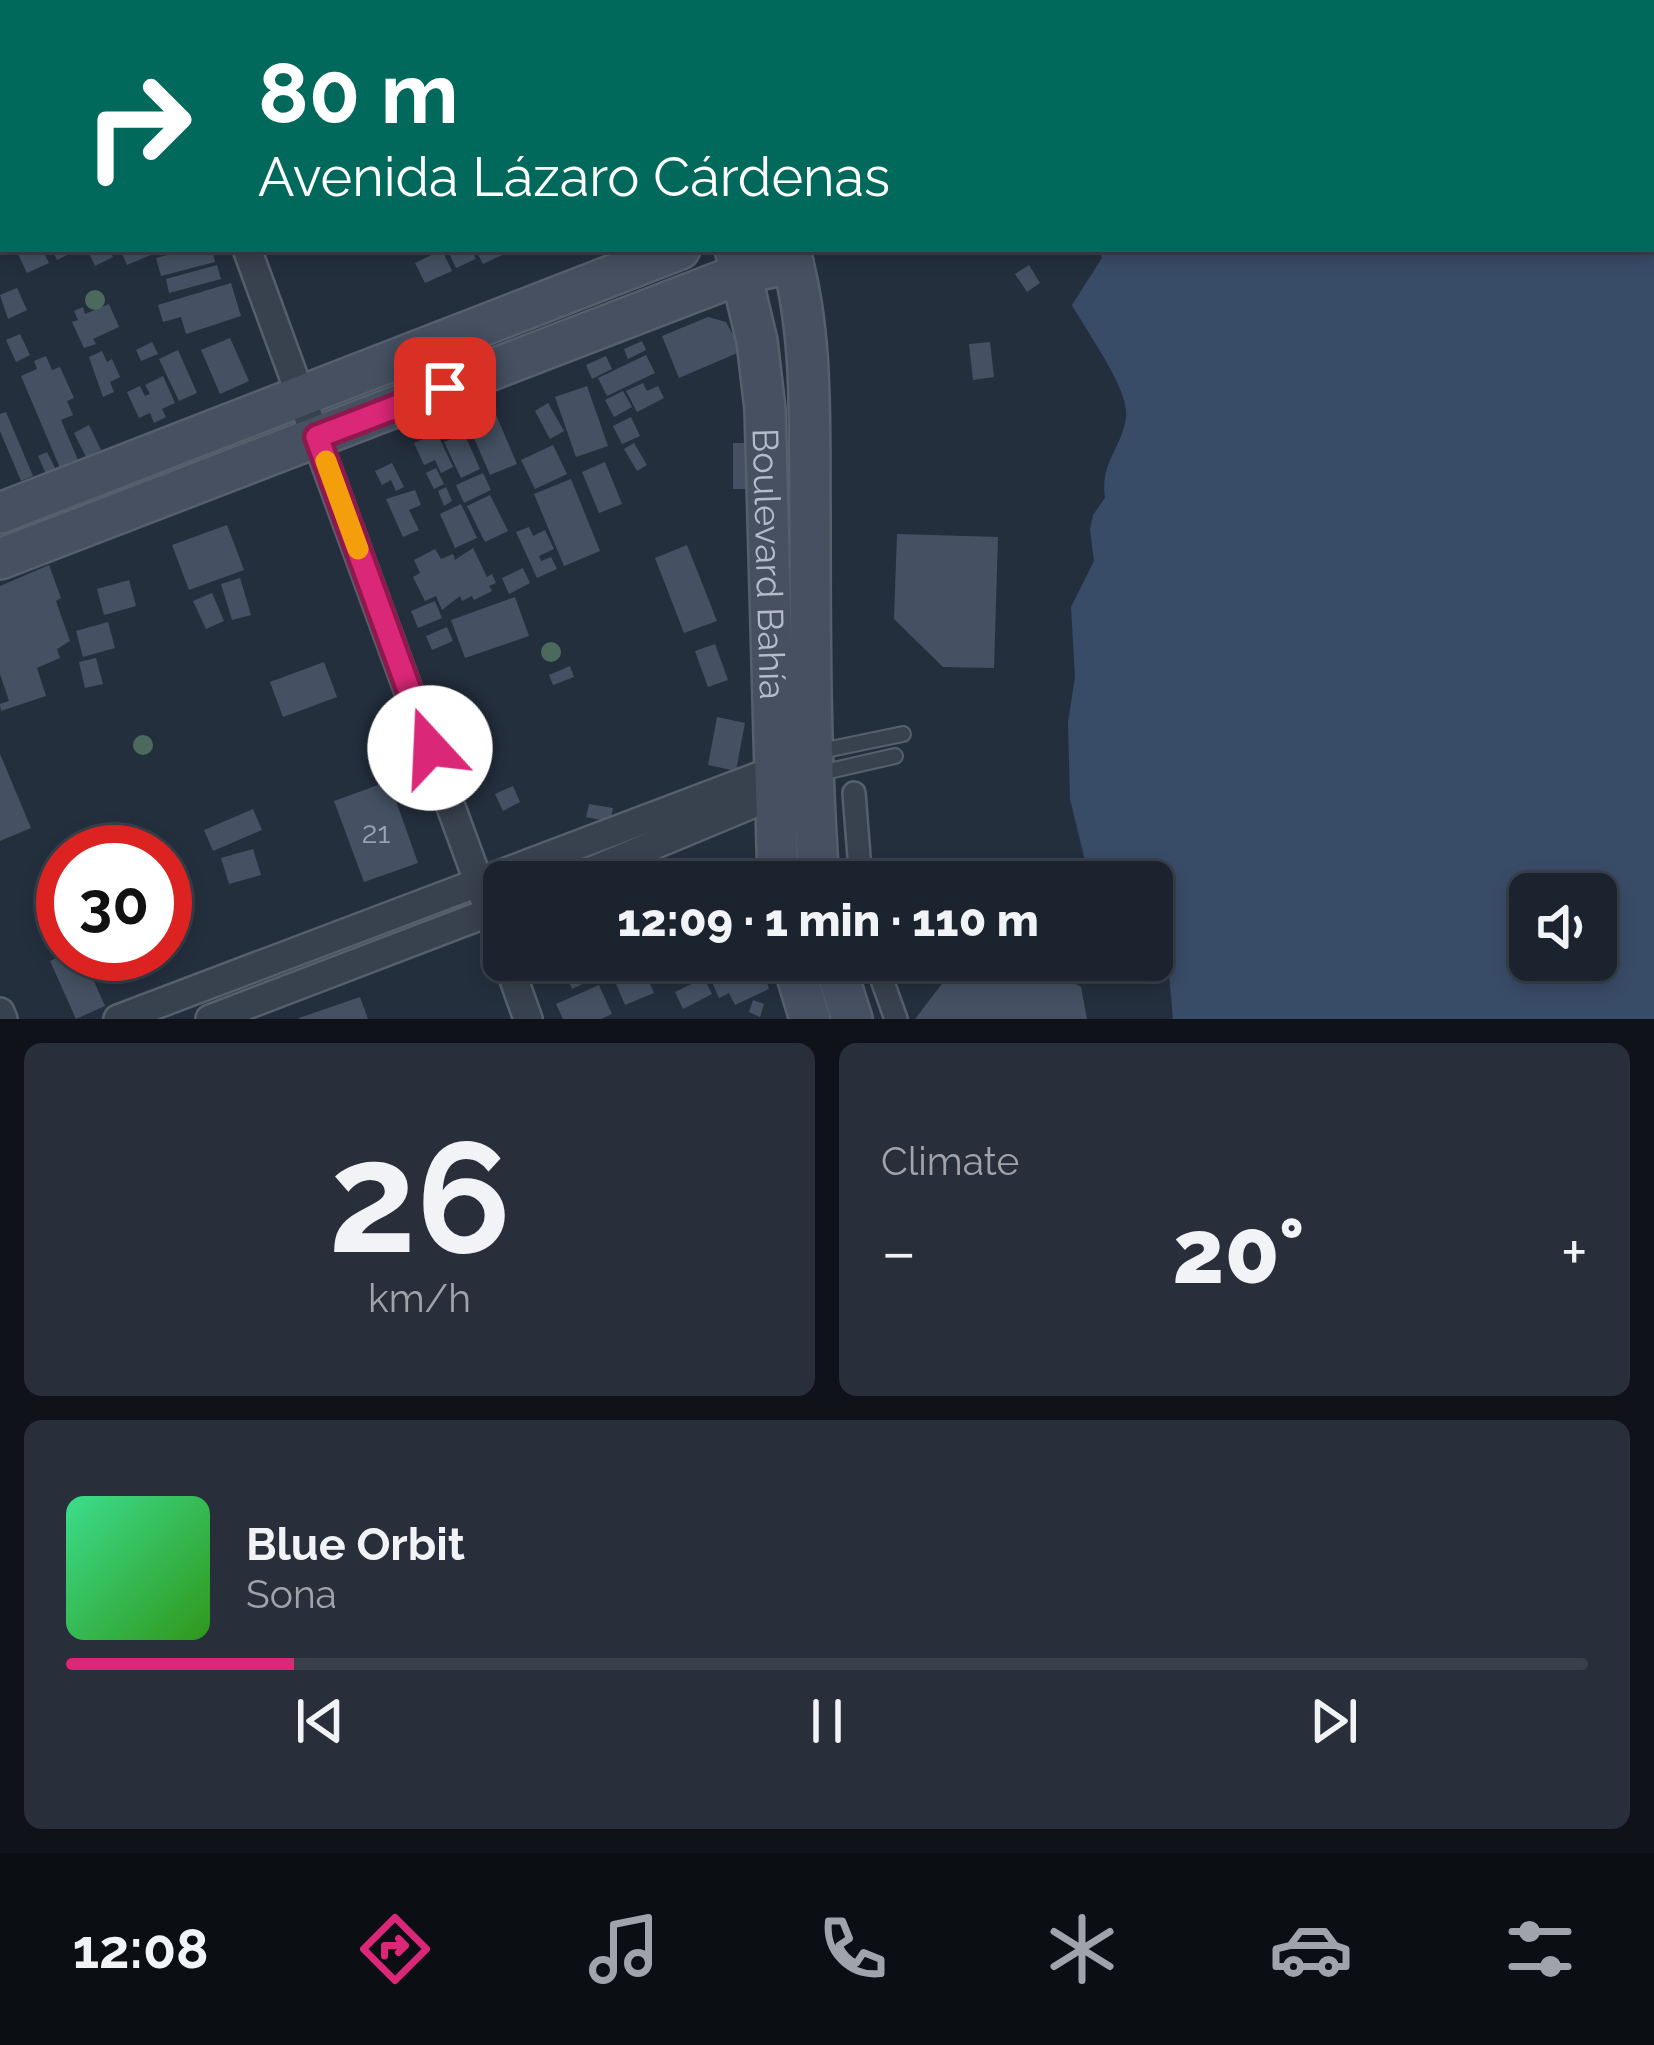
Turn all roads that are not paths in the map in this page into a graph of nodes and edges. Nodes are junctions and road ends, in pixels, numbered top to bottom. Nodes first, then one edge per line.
1 (248, 252) edge
2 (672, 252) edge
3 (790, 256) edge
4 (739, 261) edge
5 (302, 396) junction
6 (317, 437) junction
7 (0, 513) edge
8 (0, 559) edge
9 (903, 734) dead end
10 (896, 756) dead end
11 (792, 775) junction
12 (854, 793) dead end
13 (610, 861) edge
14 (781, 861) edge
15 (814, 861) edge
16 (859, 861) edge
17 (478, 882) junction
18 (483, 889) edge
19 (483, 915) edge
20 (514, 981) edge
21 (798, 981) edge
22 (839, 981) edge
23 (882, 981) edge
24 (118, 1019) edge
25 (210, 1019) edge
26 (528, 1019) edge
27 (810, 1019) edge
28 (852, 1019) edge
29 (896, 1019) edge

1 - 5 street
2 - 5 main road
3 - 4 main road
3 - 11 main road, Boulevard Bahía
4 - 6 main road
4 - 11 main road, Boulevard Bahía
5 - 6 street
5 - 7 main road
6 - 8 main road
6 - 17 street
9 - 11 lane
10 - 11 lane
11 - 13 street
11 - 14 main road, Boulevard Bahía
11 - 15 main road, Boulevard Bahía
11 - 17 street
12 - 16 street
17 - 18 street
17 - 24 street
19 - 25 street
20 - 26 street
21 - 27 main road
22 - 28 main road
23 - 29 street

